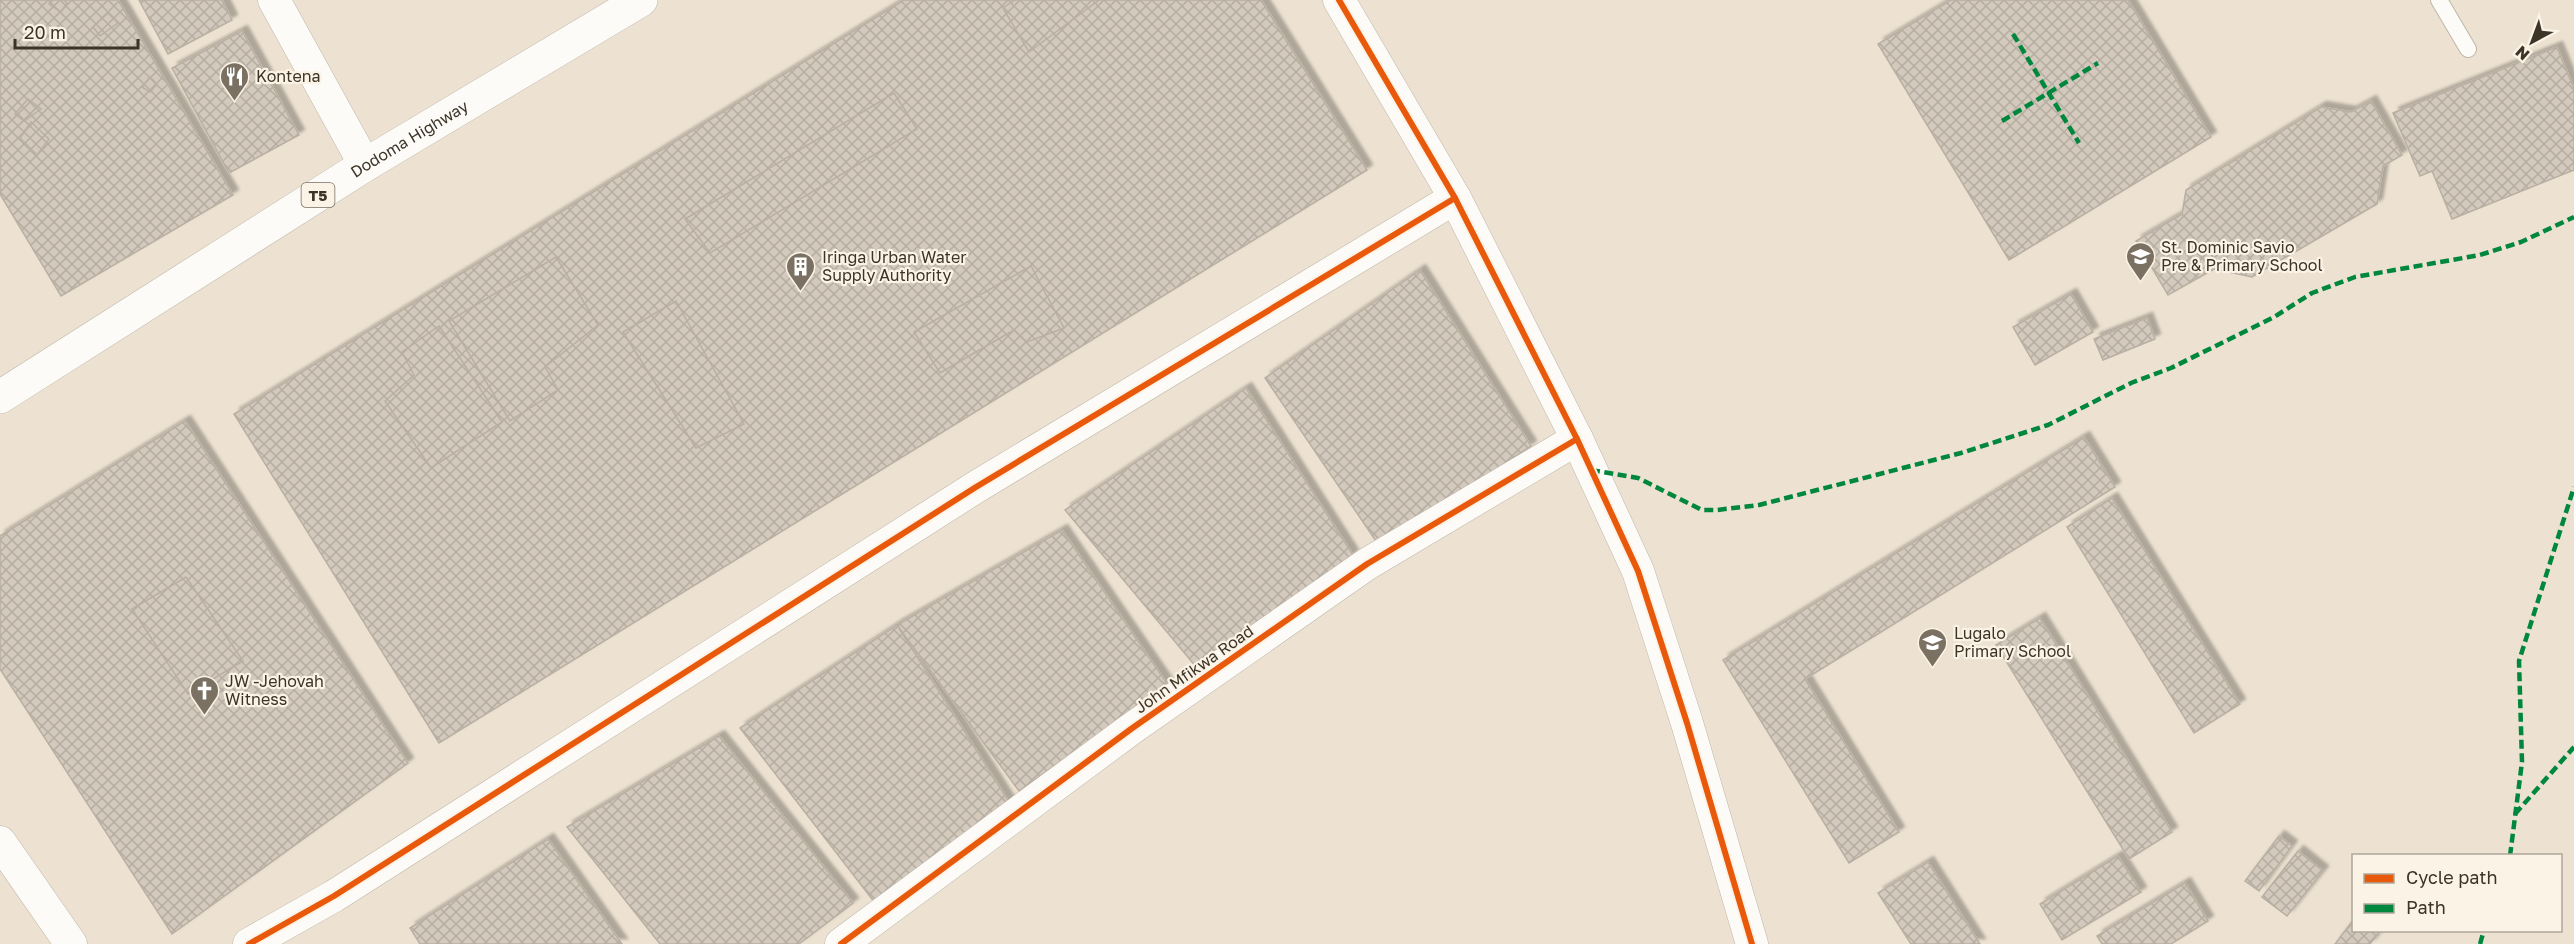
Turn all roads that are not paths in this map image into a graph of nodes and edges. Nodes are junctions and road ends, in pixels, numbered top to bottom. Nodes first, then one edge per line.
1 (274, 0) edge
2 (641, 0) edge
3 (1339, 0) edge
4 (2439, 0) edge
5 (2468, 49) dead end
6 (365, 165) junction
7 (1455, 198) junction
8 (0, 397) edge
9 (1577, 439) junction
10 (0, 842) edge
11 (71, 944) edge
12 (249, 944) edge
13 (841, 944) edge
14 (1752, 944) edge

1 - 6 street
2 - 6 highway, Dodoma Highway / T5
3 - 7 street
4 - 5 lane
6 - 8 highway, Dodoma Highway / T5
7 - 9 street
7 - 12 street
9 - 13 street, John Mfikwa Road
9 - 14 street
10 - 11 street

